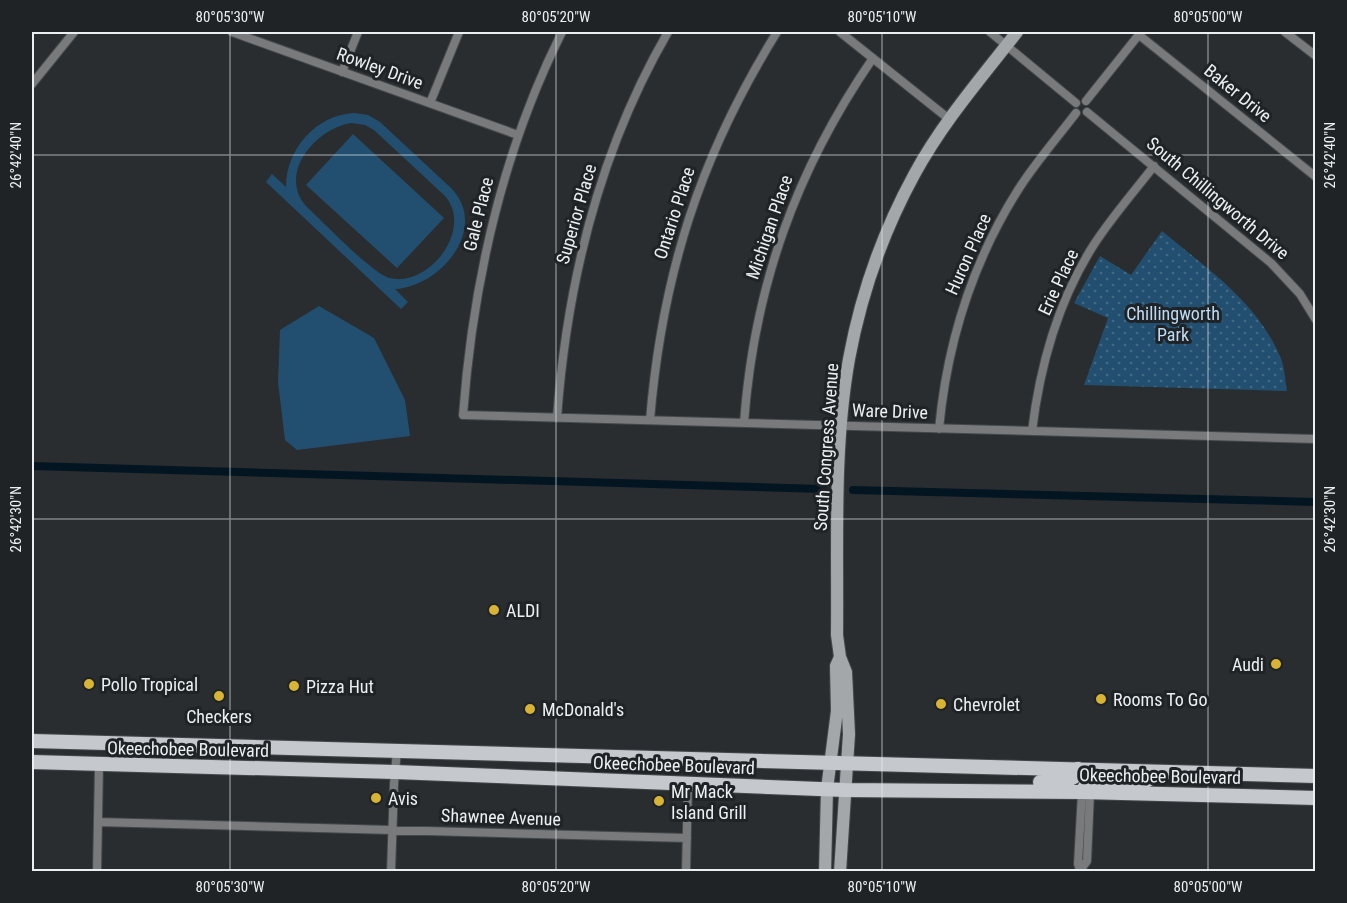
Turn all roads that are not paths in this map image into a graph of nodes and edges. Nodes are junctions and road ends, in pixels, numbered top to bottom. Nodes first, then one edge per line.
1 (74, 32) edge
2 (232, 32) edge
3 (358, 32) edge
4 (459, 32) edge
5 (562, 32) edge
6 (668, 32) edge
7 (777, 32) edge
8 (840, 32) edge
9 (990, 32) edge
10 (1017, 32) edge
11 (1285, 32) edge
12 (1140, 33) edge
13 (256, 36) edge
14 (1007, 45) junction
15 (1316, 56) edge
16 (873, 58) junction
17 (342, 72) junction
18 (32, 84) edge
19 (1086, 101) junction
20 (430, 103) junction
21 (1076, 103) junction
22 (1087, 112) junction
23 (1076, 113) junction
24 (949, 119) junction
25 (518, 135) junction
26 (1154, 166) junction
27 (1316, 177) edge
28 (1316, 320) edge
29 (463, 415) joint
30 (557, 418) junction
31 (650, 420) junction
32 (744, 423) junction
33 (842, 426) junction
34 (939, 429) junction
35 (1032, 431) junction
36 (1316, 439) edge
37 (840, 657) junction
38 (32, 741) edge
39 (397, 750) junction
40 (32, 762) edge
41 (831, 763) junction
42 (848, 763) junction
43 (99, 764) junction
44 (1078, 769) junction
45 (1161, 771) junction
46 (395, 772) junction
47 (1316, 776) edge
48 (688, 784) junction
49 (827, 789) junction
50 (846, 790) junction
51 (1017, 792) junction
52 (1086, 792) junction
53 (1316, 798) edge
54 (98, 822) junction
55 (393, 830) junction
56 (687, 838) junction
57 (1081, 870) edge
58 (97, 872) edge
59 (392, 872) edge
60 (686, 872) edge
61 (825, 872) edge
62 (840, 872) edge

1 - 18 street
2 - 13 street, Rowley Drive
3 - 17 street
4 - 20 street
5 - 25 street, Gale Place
6 - 30 street, Superior Place
7 - 31 street, Ontario Place
8 - 16 street
9 - 14 street
10 - 14 street, South Congress Avenue
11 - 15 street
12 - 19 street
12 - 27 street, Baker Drive
13 - 17 street, Rowley Drive
14 - 21 street
14 - 24 street, South Congress Avenue
16 - 24 street
16 - 32 street, Michigan Place
17 - 20 street, Rowley Drive
19 - 21 street
19 - 22 street
20 - 25 street, Rowley Drive
21 - 23 street
22 - 23 street
22 - 26 street, South Chillingworth Drive
23 - 34 street, Huron Place
24 - 33 street, South Congress Avenue
25 - 29 street, Gale Place
26 - 28 street, South Chillingworth Drive
26 - 35 street, Erie Place
29 - 30 street, Ware Drive
30 - 31 street, Ware Drive
31 - 32 street, Ware Drive
32 - 33 street, Ware Drive
33 - 34 street, Ware Drive
33 - 37 street, South Congress Avenue
34 - 35 street, Ware Drive
35 - 36 street, Ware Drive
37 - 41 street, South Congress Avenue
37 - 42 street, South Congress Avenue
38 - 39 main road, Okeechobee Boulevard
39 - 41 main road, Okeechobee Boulevard
39 - 46 street
40 - 43 main road, Okeechobee Boulevard
41 - 42 main road, Okeechobee Boulevard
41 - 49 street, South Congress Avenue
42 - 44 main road, Okeechobee Boulevard
42 - 50 street, South Congress Avenue
43 - 46 main road, Okeechobee Boulevard
43 - 54 street
44 - 45 main road, Okeechobee Boulevard
44 - 51 main road
45 - 47 main road, Okeechobee Boulevard
45 - 52 main road
46 - 48 main road, Okeechobee Boulevard
46 - 55 street
48 - 49 main road, Okeechobee Boulevard
48 - 56 street
49 - 50 main road, Okeechobee Boulevard
49 - 61 street, South Congress Avenue
50 - 51 main road, Okeechobee Boulevard
50 - 62 street, South Congress Avenue
51 - 52 main road, Okeechobee Boulevard
52 - 53 main road, Okeechobee Boulevard
52 - 57 street
54 - 55 street, Shawnee Avenue
54 - 58 street
55 - 56 street, Shawnee Avenue
55 - 59 street
56 - 60 street

